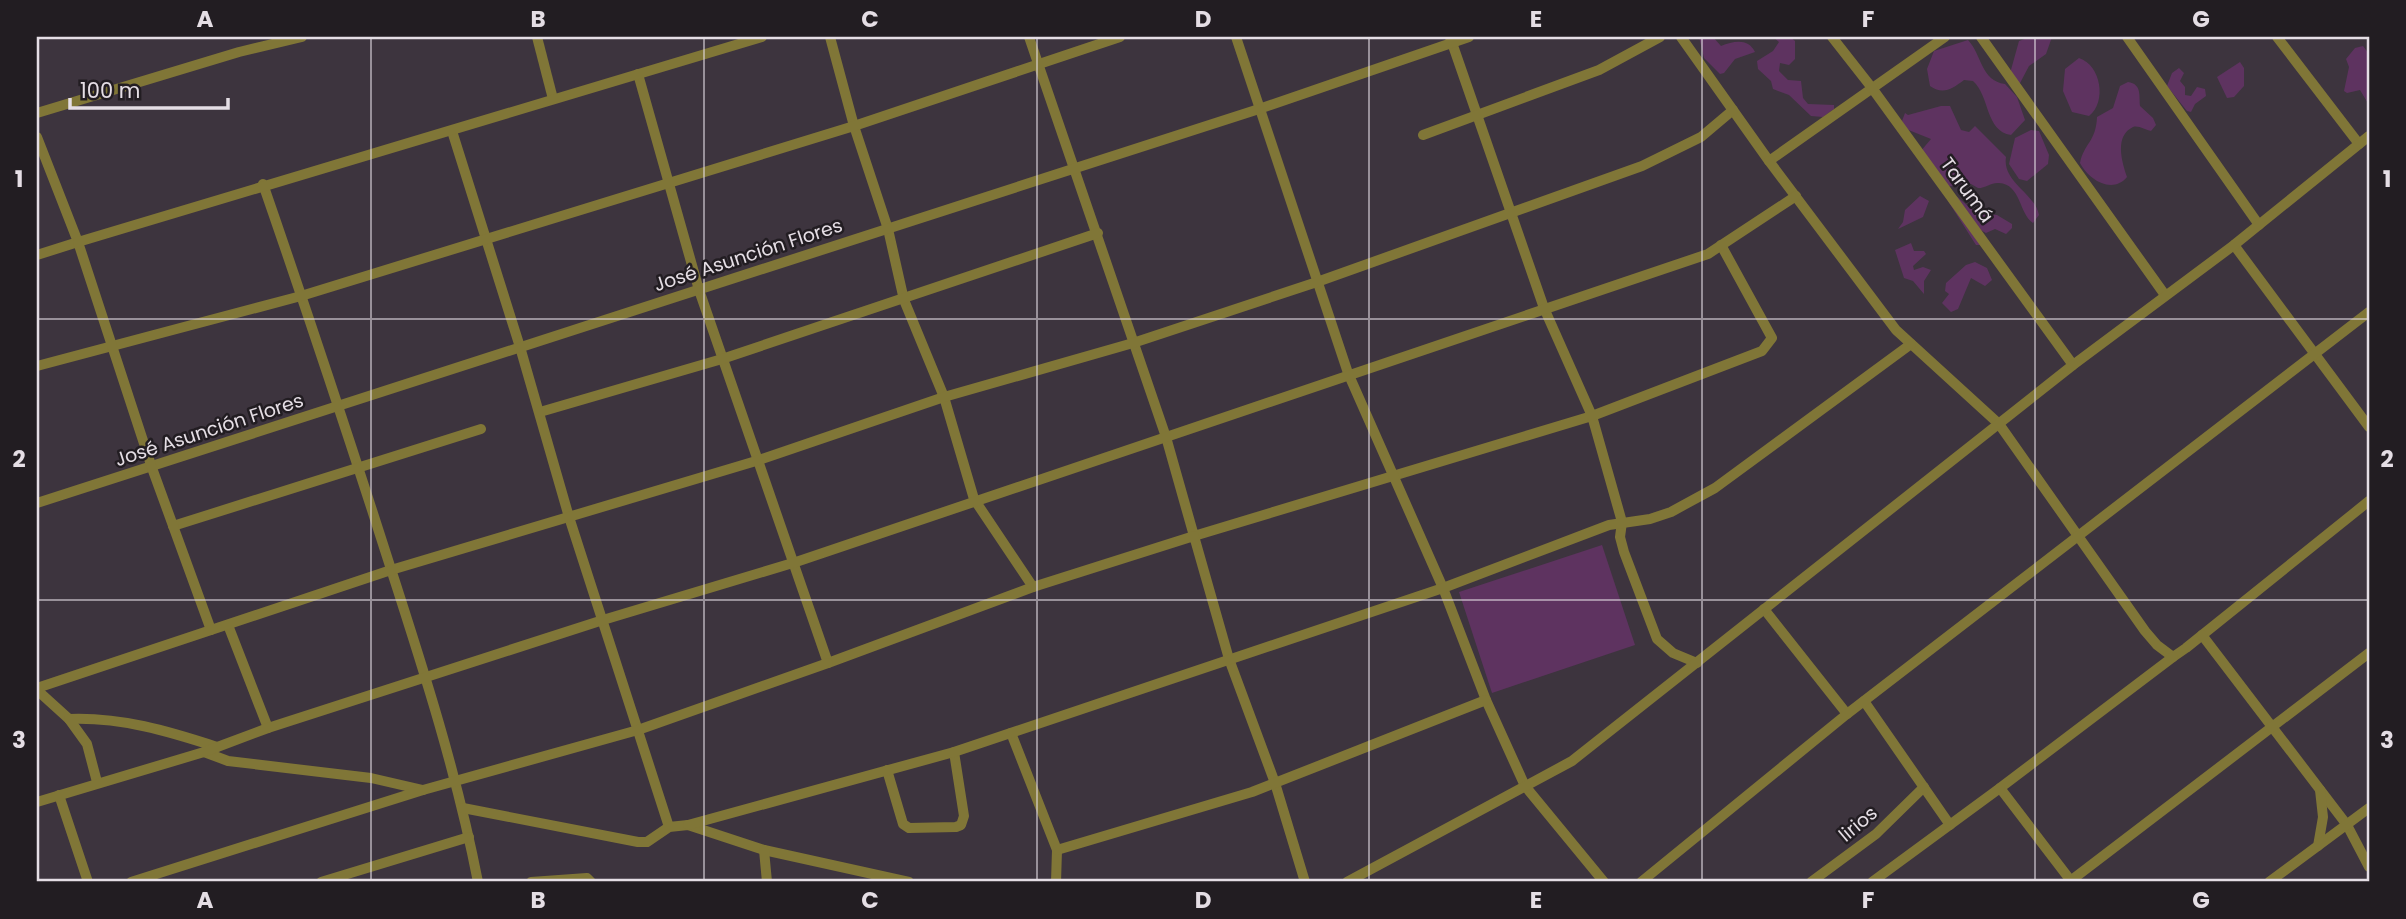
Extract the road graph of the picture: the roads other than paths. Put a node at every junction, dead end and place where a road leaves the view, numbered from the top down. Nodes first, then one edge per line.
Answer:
1 (302, 37) edge
2 (537, 37) edge
3 (762, 37) edge
4 (830, 37) edge
5 (1029, 37) edge
6 (1119, 37) edge
7 (1236, 37) edge
8 (1469, 37) edge
9 (1660, 37) edge
10 (1681, 37) edge
11 (1832, 37) edge
12 (1945, 37) edge
13 (1981, 37) edge
14 (2127, 37) edge
15 (2277, 37) edge
16 (1451, 39) edge
17 (1036, 63) junction
18 (638, 74) junction
19 (1872, 88) junction
20 (552, 99) junction
21 (1259, 109) junction
22 (1732, 110) junction
23 (37, 113) edge
24 (1478, 117) junction
25 (854, 126) junction
26 (452, 131) junction
27 (1423, 135) dead end
28 (2369, 136) edge
29 (37, 137) edge
30 (2359, 144) junction
31 (1769, 161) junction
32 (1075, 167) junction
33 (668, 183) junction
34 (263, 184) junction
35 (1796, 197) junction
36 (1511, 212) junction
37 (2259, 225) junction
38 (888, 229) junction
39 (1098, 233) junction
40 (486, 238) junction
41 (78, 242) junction
42 (1721, 245) junction
43 (2234, 245) junction
44 (37, 255) edge
45 (1317, 282) junction
46 (699, 290) junction
47 (2165, 295) junction
48 (301, 296) junction
49 (904, 300) junction
50 (1544, 308) junction
51 (2369, 312) edge
52 (111, 344) junction
53 (1133, 344) junction
54 (1910, 344) junction
55 (520, 347) junction
56 (2317, 353) junction
57 (722, 359) junction
58 (2073, 365) junction
59 (37, 366) edge
60 (1348, 373) junction
61 (944, 397) junction
62 (340, 406) junction
63 (540, 412) junction
64 (1592, 416) junction
65 (1999, 424) junction
66 (2369, 427) edge
67 (481, 429) dead end
68 (1166, 437) junction
69 (756, 461) junction
70 (358, 466) junction
71 (152, 468) junction
72 (1393, 474) junction
73 (974, 499) junction
74 (2369, 501) edge
75 (37, 503) edge
76 (569, 517) junction
77 (1622, 522) junction
78 (173, 526) junction
79 (2080, 535) junction
80 (1194, 536) junction
81 (796, 562) junction
82 (391, 570) junction
83 (1033, 587) junction
84 (1443, 588) junction
85 (1764, 609) junction
86 (603, 620) junction
87 (228, 625) junction
88 (211, 630) junction
89 (2202, 635) junction
90 (2369, 653) edge
91 (2173, 657) junction
92 (1228, 659) junction
93 (828, 663) junction
94 (1697, 663) junction
95 (428, 678) junction
96 (37, 689) edge
97 (1486, 700) junction
98 (1864, 701) junction
99 (1847, 714) junction
100 (69, 719) junction
101 (2274, 727) junction
102 (268, 728) junction
103 (638, 730) junction
104 (1011, 733) junction
105 (217, 747) junction
106 (954, 751) junction
107 (204, 752) junction
108 (887, 770) junction
109 (97, 782) junction
110 (457, 782) junction
111 (1275, 783) junction
112 (1525, 786) junction
113 (1924, 787) junction
114 (2320, 788) junction
115 (2000, 789) junction
116 (423, 790) junction
117 (59, 795) junction
118 (37, 802) edge
119 (463, 808) junction
120 (2369, 808) edge
121 (688, 825) junction
122 (1950, 825) junction
123 (2347, 825) junction
124 (669, 827) junction
125 (469, 837) junction
126 (2319, 846) junction
127 (764, 850) junction
128 (1057, 850) junction
129 (2369, 867) edge
130 (2070, 881) edge
131 (88, 882) edge
132 (131, 882) edge
133 (321, 882) edge
134 (478, 882) edge
135 (531, 882) edge
136 (591, 882) edge
137 (767, 882) edge
138 (909, 882) edge
139 (1056, 882) edge
140 (1305, 882) edge
141 (1347, 882) edge
142 (1604, 882) edge
143 (1641, 882) edge
144 (1811, 882) edge
145 (1872, 882) edge
146 (2269, 882) edge

1 - 23 street
2 - 20 street
3 - 18 street
4 - 25 street
5 - 17 street
6 - 17 street
7 - 21 street
8 - 16 street, José Asunción Flores
9 - 24 street
10 - 22 street
11 - 19 street, Tarumá
12 - 19 street
13 - 47 street
14 - 37 street
15 - 30 street
16 - 21 street, José Asunción Flores
16 - 24 street
17 - 25 street
17 - 32 street
18 - 20 street
18 - 33 street
19 - 31 street
19 - 58 street, Tarumá
20 - 26 street
21 - 32 street, José Asunción Flores
21 - 45 street
22 - 31 street
22 - 36 street
24 - 27 street
24 - 36 street
25 - 33 street
25 - 38 street
26 - 34 street
26 - 40 street
28 - 30 street
29 - 41 street
30 - 37 street
31 - 35 street
32 - 38 street, José Asunción Flores
32 - 39 street
33 - 40 street
33 - 46 street
34 - 41 street
34 - 48 street
35 - 42 street
35 - 54 street
36 - 45 street
36 - 50 street
37 - 43 street
38 - 46 street, José Asunción Flores
38 - 49 street
39 - 49 street
39 - 53 street
40 - 48 street
40 - 55 street
41 - 44 street
41 - 52 street
42 - 50 street
42 - 64 street
43 - 47 street
43 - 56 street
45 - 53 street
45 - 60 street
46 - 55 street, José Asunción Flores
46 - 57 street
47 - 58 street
48 - 52 street
48 - 62 street
49 - 57 street
49 - 61 street
50 - 60 street
50 - 64 street
51 - 56 street
52 - 59 street
52 - 71 street
53 - 61 street
53 - 68 street
54 - 65 street
54 - 77 street
55 - 62 street, José Asunción Flores
55 - 63 street
56 - 66 street
56 - 79 street
57 - 63 street
57 - 69 street
58 - 65 street
60 - 68 street
60 - 72 street
61 - 69 street
61 - 73 street
62 - 70 street
62 - 71 street, José Asunción Flores
63 - 76 street
64 - 72 street
64 - 77 street
65 - 79 street
65 - 85 street
67 - 70 street
68 - 73 street
68 - 80 street
69 - 76 street
69 - 81 street
70 - 78 street
70 - 82 street
71 - 75 street, José Asunción Flores
71 - 78 street
72 - 80 street
72 - 84 street
73 - 81 street
73 - 83 street
74 - 89 street
76 - 82 street
76 - 86 street
77 - 84 street
77 - 94 street
78 - 88 street
79 - 91 street
79 - 98 street
80 - 83 street
80 - 92 street
81 - 86 street
81 - 93 street
82 - 87 street
82 - 95 street
83 - 93 street
84 - 92 street
84 - 97 street
85 - 94 street
85 - 99 street
86 - 95 street
86 - 103 street
87 - 88 street
87 - 102 street
88 - 96 street
89 - 91 street
89 - 101 street
90 - 101 street
91 - 115 street
92 - 104 street
92 - 111 street
93 - 103 street
94 - 112 street
95 - 102 street
95 - 110 street
96 - 100 street
97 - 111 street
97 - 112 street
98 - 99 street
98 - 113 street
99 - 143 street
100 - 105 street
100 - 109 street
101 - 114 street
101 - 130 street
102 - 105 street
103 - 110 street
103 - 124 street
104 - 106 street
104 - 128 street
105 - 107 street
106 - 108 street
106 - 108 street
107 - 109 street
107 - 116 street
108 - 121 street
109 - 117 street
110 - 116 street
110 - 119 street
111 - 128 street
111 - 140 street
112 - 141 street
112 - 142 street
113 - 122 street
113 - 144 street, lirios
114 - 123 street
114 - 126 street
115 - 122 street
115 - 130 street
116 - 132 street
117 - 118 street
117 - 131 street
119 - 124 street
119 - 125 street
120 - 123 street
121 - 124 street
121 - 127 street
122 - 145 street
123 - 126 street
123 - 129 street
125 - 133 street
125 - 134 street
126 - 146 street
127 - 137 street
127 - 138 street
128 - 139 street
135 - 136 street

